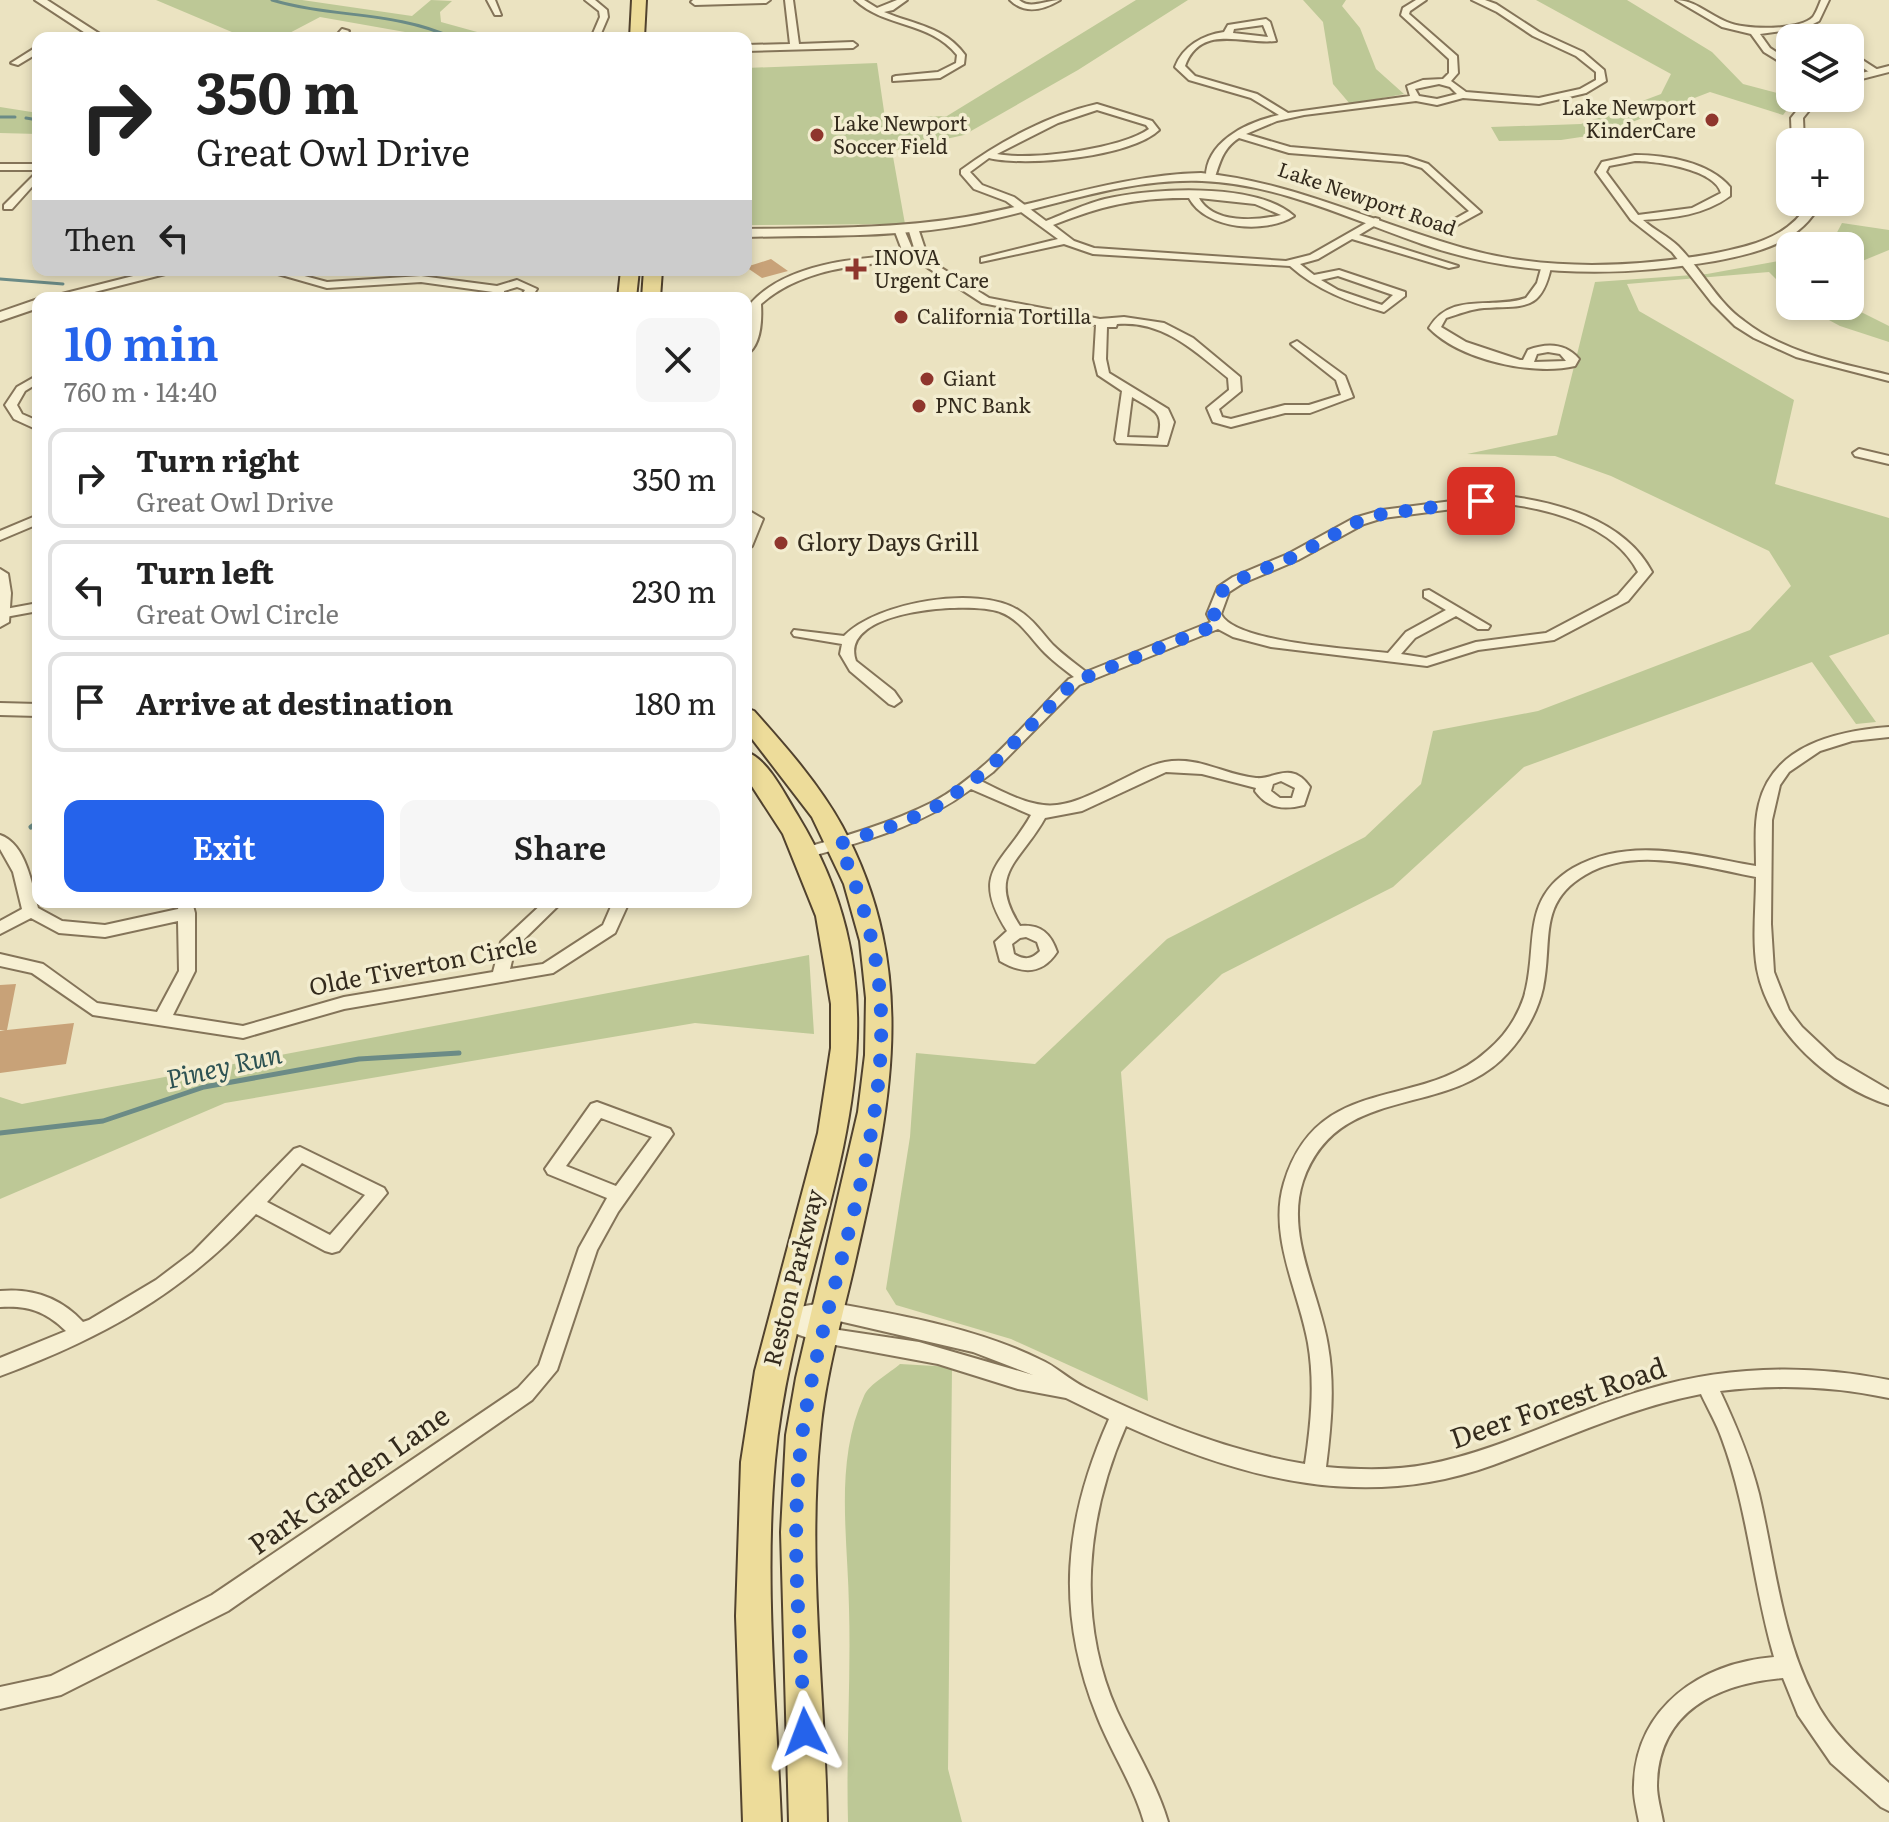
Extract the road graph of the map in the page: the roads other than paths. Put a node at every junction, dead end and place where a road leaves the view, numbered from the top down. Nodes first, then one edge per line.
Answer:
1 (40, 0) edge
2 (491, 0) edge
3 (589, 0) edge
4 (639, 0) edge
5 (766, 0) edge
6 (789, 0) edge
7 (859, 0) edge
8 (903, 0) edge
9 (1014, 0) edge
10 (1056, 0) edge
11 (1422, 0) edge
12 (1476, 0) edge
13 (1680, 0) edge
14 (1825, 0) edge
15 (695, 2) dead end
16 (873, 12) junction
17 (498, 13) dead end
18 (1806, 24) edge
19 (1776, 29) edge
20 (90, 32) edge
21 (597, 32) edge
22 (637, 32) edge
23 (1754, 32) junction
24 (1228, 34) dead end
25 (853, 45) dead end
26 (795, 47) junction
27 (752, 48) edge
28 (32, 53) edge
29 (1776, 56) edge
30 (15, 63) dead end
31 (1864, 65) edge
32 (1889, 69) edge
33 (1875, 72) junction
34 (1864, 75) edge
35 (896, 79) dead end
36 (1445, 82) junction
37 (1463, 95) junction
38 (1416, 98) junction
39 (1287, 116) junction
40 (1238, 135) junction
41 (987, 155) junction
42 (0, 167) edge
43 (32, 167) edge
44 (1210, 178) junction
45 (32, 181) edge
46 (1193, 196) junction
47 (8, 207) dead end
48 (1021, 207) junction
49 (1809, 216) edge
50 (1635, 218) junction
51 (1375, 221) junction
52 (1047, 224) junction
53 (1450, 226) dead end
54 (906, 228) junction
55 (752, 233) edge
56 (1352, 236) junction
57 (1067, 240) junction
58 (919, 257) junction
59 (985, 260) dead end
60 (1684, 261) junction
61 (1292, 262) junction
62 (1453, 266) dead end
63 (1546, 267) junction
64 (148, 276) edge
65 (288, 276) edge
66 (309, 276) edge
67 (354, 276) edge
68 (412, 276) edge
69 (432, 276) edge
70 (1310, 279) junction
71 (301, 280) junction
72 (359, 285) junction
73 (79, 292) edge
74 (492, 292) edge
75 (504, 292) edge
76 (530, 292) edge
77 (32, 305) edge
78 (0, 317) edge
79 (1102, 322) junction
80 (752, 336) edge
81 (1297, 344) dead end
82 (1528, 364) dead end
83 (1889, 378) edge
84 (32, 382) edge
85 (1127, 392) junction
86 (32, 423) edge
87 (1859, 453) dead end
88 (1889, 460) edge
89 (32, 522) edge
90 (0, 536) edge
91 (0, 574) edge
92 (1429, 594) dead end
93 (32, 608) edge
94 (1457, 610) junction
95 (1, 614) edge
96 (1219, 624) junction
97 (1483, 626) dead end
98 (799, 633) dead end
99 (848, 641) junction
100 (1392, 658) junction
101 (1084, 677) junction
102 (894, 701) dead end
103 (0, 709) edge
104 (32, 710) edge
105 (752, 723) edge
106 (1889, 732) edge
107 (752, 768) edge
108 (972, 783) junction
109 (1263, 785) junction
110 (1039, 814) junction
111 (0, 840) edge
112 (839, 844) junction
113 (806, 853) junction
114 (1764, 873) junction
115 (187, 908) edge
116 (548, 908) edge
117 (618, 908) edge
118 (31, 911) junction
119 (0, 928) edge
120 (1016, 932) dead end
121 (0, 960) edge
122 (500, 978) junction
123 (163, 1017) junction
124 (1889, 1098) edge
125 (620, 1195) junction
126 (252, 1203) junction
127 (0, 1299) edge
128 (785, 1317) junction
129 (825, 1323) junction
130 (79, 1332) junction
131 (0, 1367) edge
132 (1706, 1384) junction
133 (1889, 1389) edge
134 (1121, 1415) junction
135 (1314, 1476) junction
136 (1785, 1667) junction
137 (0, 1698) edge
138 (1889, 1799) edge
139 (762, 1822) edge
140 (808, 1822) edge
141 (1156, 1822) edge
142 (1651, 1822) edge

1 - 20 street
2 - 17 street
3 - 21 street
4 - 22 main road
5 - 15 street
6 - 26 street
7 - 16 street
8 - 16 street
9 - 10 street
11 - 36 street
12 - 37 street
13 - 23 street
14 - 18 street
16 - 35 street
19 - 23 street
23 - 29 street
24 - 39 street
25 - 26 street
26 - 27 street
28 - 30 street
31 - 33 street
32 - 33 street
33 - 34 street
36 - 37 street
36 - 38 street
37 - 38 street
38 - 39 street
39 - 40 street
40 - 44 street
40 - 53 street
41 - 41 street
41 - 48 street
42 - 43 street
44 - 48 street, Lake Newport Road
44 - 51 street, Lake Newport Road
45 - 47 street
46 - 46 street
46 - 52 street
48 - 52 street
48 - 54 street, Lake Newport Road
49 - 60 street, Lake Newport Road
50 - 50 street
50 - 60 street
51 - 56 street
51 - 63 street, Lake Newport Road
52 - 57 street
54 - 55 street, Lake Newport Road
54 - 58 street
56 - 61 street
56 - 62 street
57 - 59 street
57 - 61 street
58 - 79 street
58 - 80 street
60 - 63 street, Lake Newport Road
60 - 83 street
61 - 70 street
63 - 82 street
64 - 73 street
65 - 71 street
66 - 71 street
67 - 72 street
68 - 72 street
69 - 74 street
70 - 70 street
71 - 72 street
75 - 76 street
77 - 78 street
79 - 81 street
79 - 85 street
84 - 86 street
85 - 85 street
87 - 88 street
89 - 90 street
91 - 95 street
92 - 94 street
93 - 95 street
94 - 97 street
94 - 100 street
96 - 100 street
96 - 100 street
96 - 101 street
98 - 99 street
99 - 101 street
99 - 102 street
101 - 108 street
103 - 104 street
105 - 112 main road, Reston Parkway
106 - 114 street
107 - 113 main road, Reston Parkway
108 - 110 street
108 - 112 street
109 - 109 street
109 - 110 street
110 - 120 street
111 - 118 street
112 - 113 street
112 - 129 main road, Reston Parkway
113 - 128 main road, Reston Parkway
114 - 124 street
114 - 135 street
115 - 118 street
115 - 123 street
116 - 122 street
117 - 122 street, Olde Tiverton Circle
118 - 119 street
121 - 123 street, Olde Tiverton Circle
122 - 123 street, Olde Tiverton Circle
125 - 125 street, Park Garden Lane
125 - 137 street, Park Garden Lane
126 - 126 street
126 - 130 street
127 - 130 street
128 - 129 street, Deer Forest Road
128 - 139 main road, Reston Parkway
129 - 134 street, Deer Forest Road
129 - 140 main road, Reston Parkway
130 - 131 street
132 - 133 street, Deer Forest Road
132 - 135 street, Deer Forest Road
132 - 136 street
134 - 135 street, Deer Forest Road
134 - 141 street
136 - 138 street
136 - 142 street

